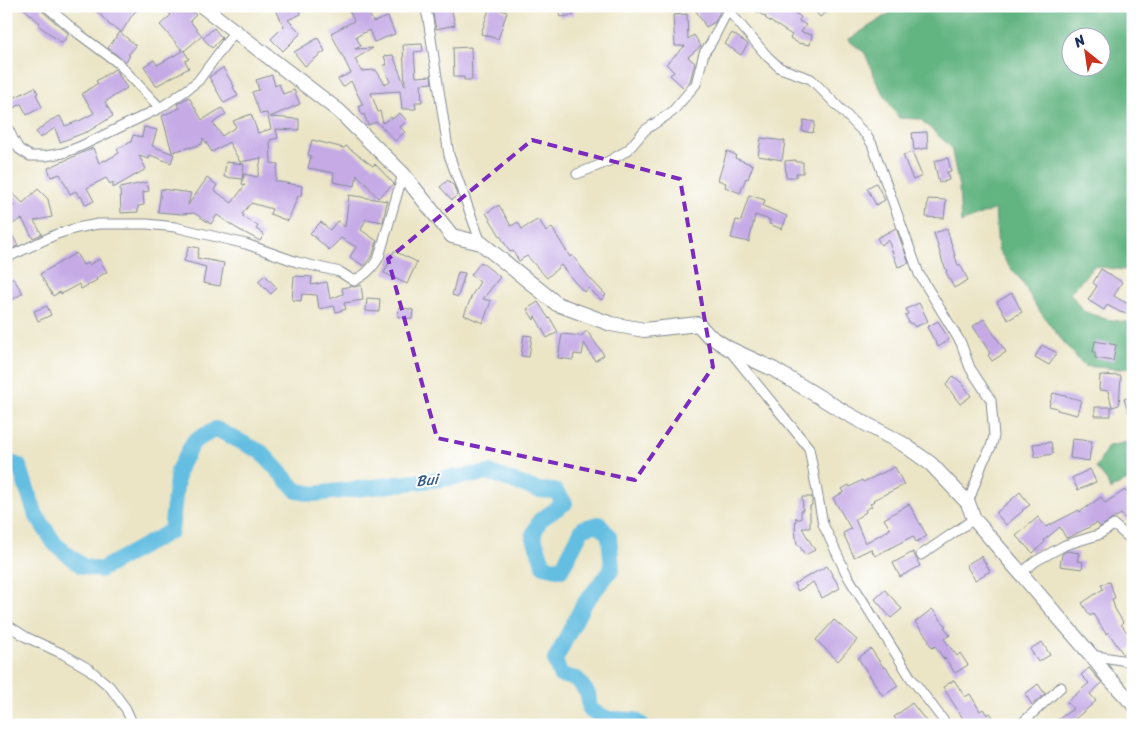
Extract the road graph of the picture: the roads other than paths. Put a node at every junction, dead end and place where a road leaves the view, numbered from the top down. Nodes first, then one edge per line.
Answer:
1 (46, 6) edge
2 (202, 6) edge
3 (425, 6) edge
4 (728, 8) edge
5 (234, 31) junction
6 (160, 108) junction
7 (6, 124) edge
8 (403, 174) junction
9 (577, 174) dead end
10 (481, 243) junction
11 (6, 258) edge
12 (728, 348) junction
13 (968, 503) junction
14 (974, 519) junction
15 (1133, 541) edge
16 (920, 555) dead end
17 (1020, 573) junction
18 (6, 624) edge
19 (1091, 654) junction
20 (1133, 662) edge
21 (1061, 688) dead end
22 (1133, 704) edge
23 (133, 725) edge
24 (948, 725) edge
25 (1020, 725) edge

1 - 6 street
2 - 5 street
3 - 10 street
4 - 9 street
4 - 13 street
5 - 6 street
5 - 8 street
6 - 7 street
8 - 10 street
8 - 11 street
10 - 12 street
12 - 13 street
12 - 24 street
13 - 14 street
14 - 16 street
14 - 17 street
15 - 17 street
17 - 19 street
18 - 23 street
19 - 20 street
19 - 22 street
21 - 25 street

